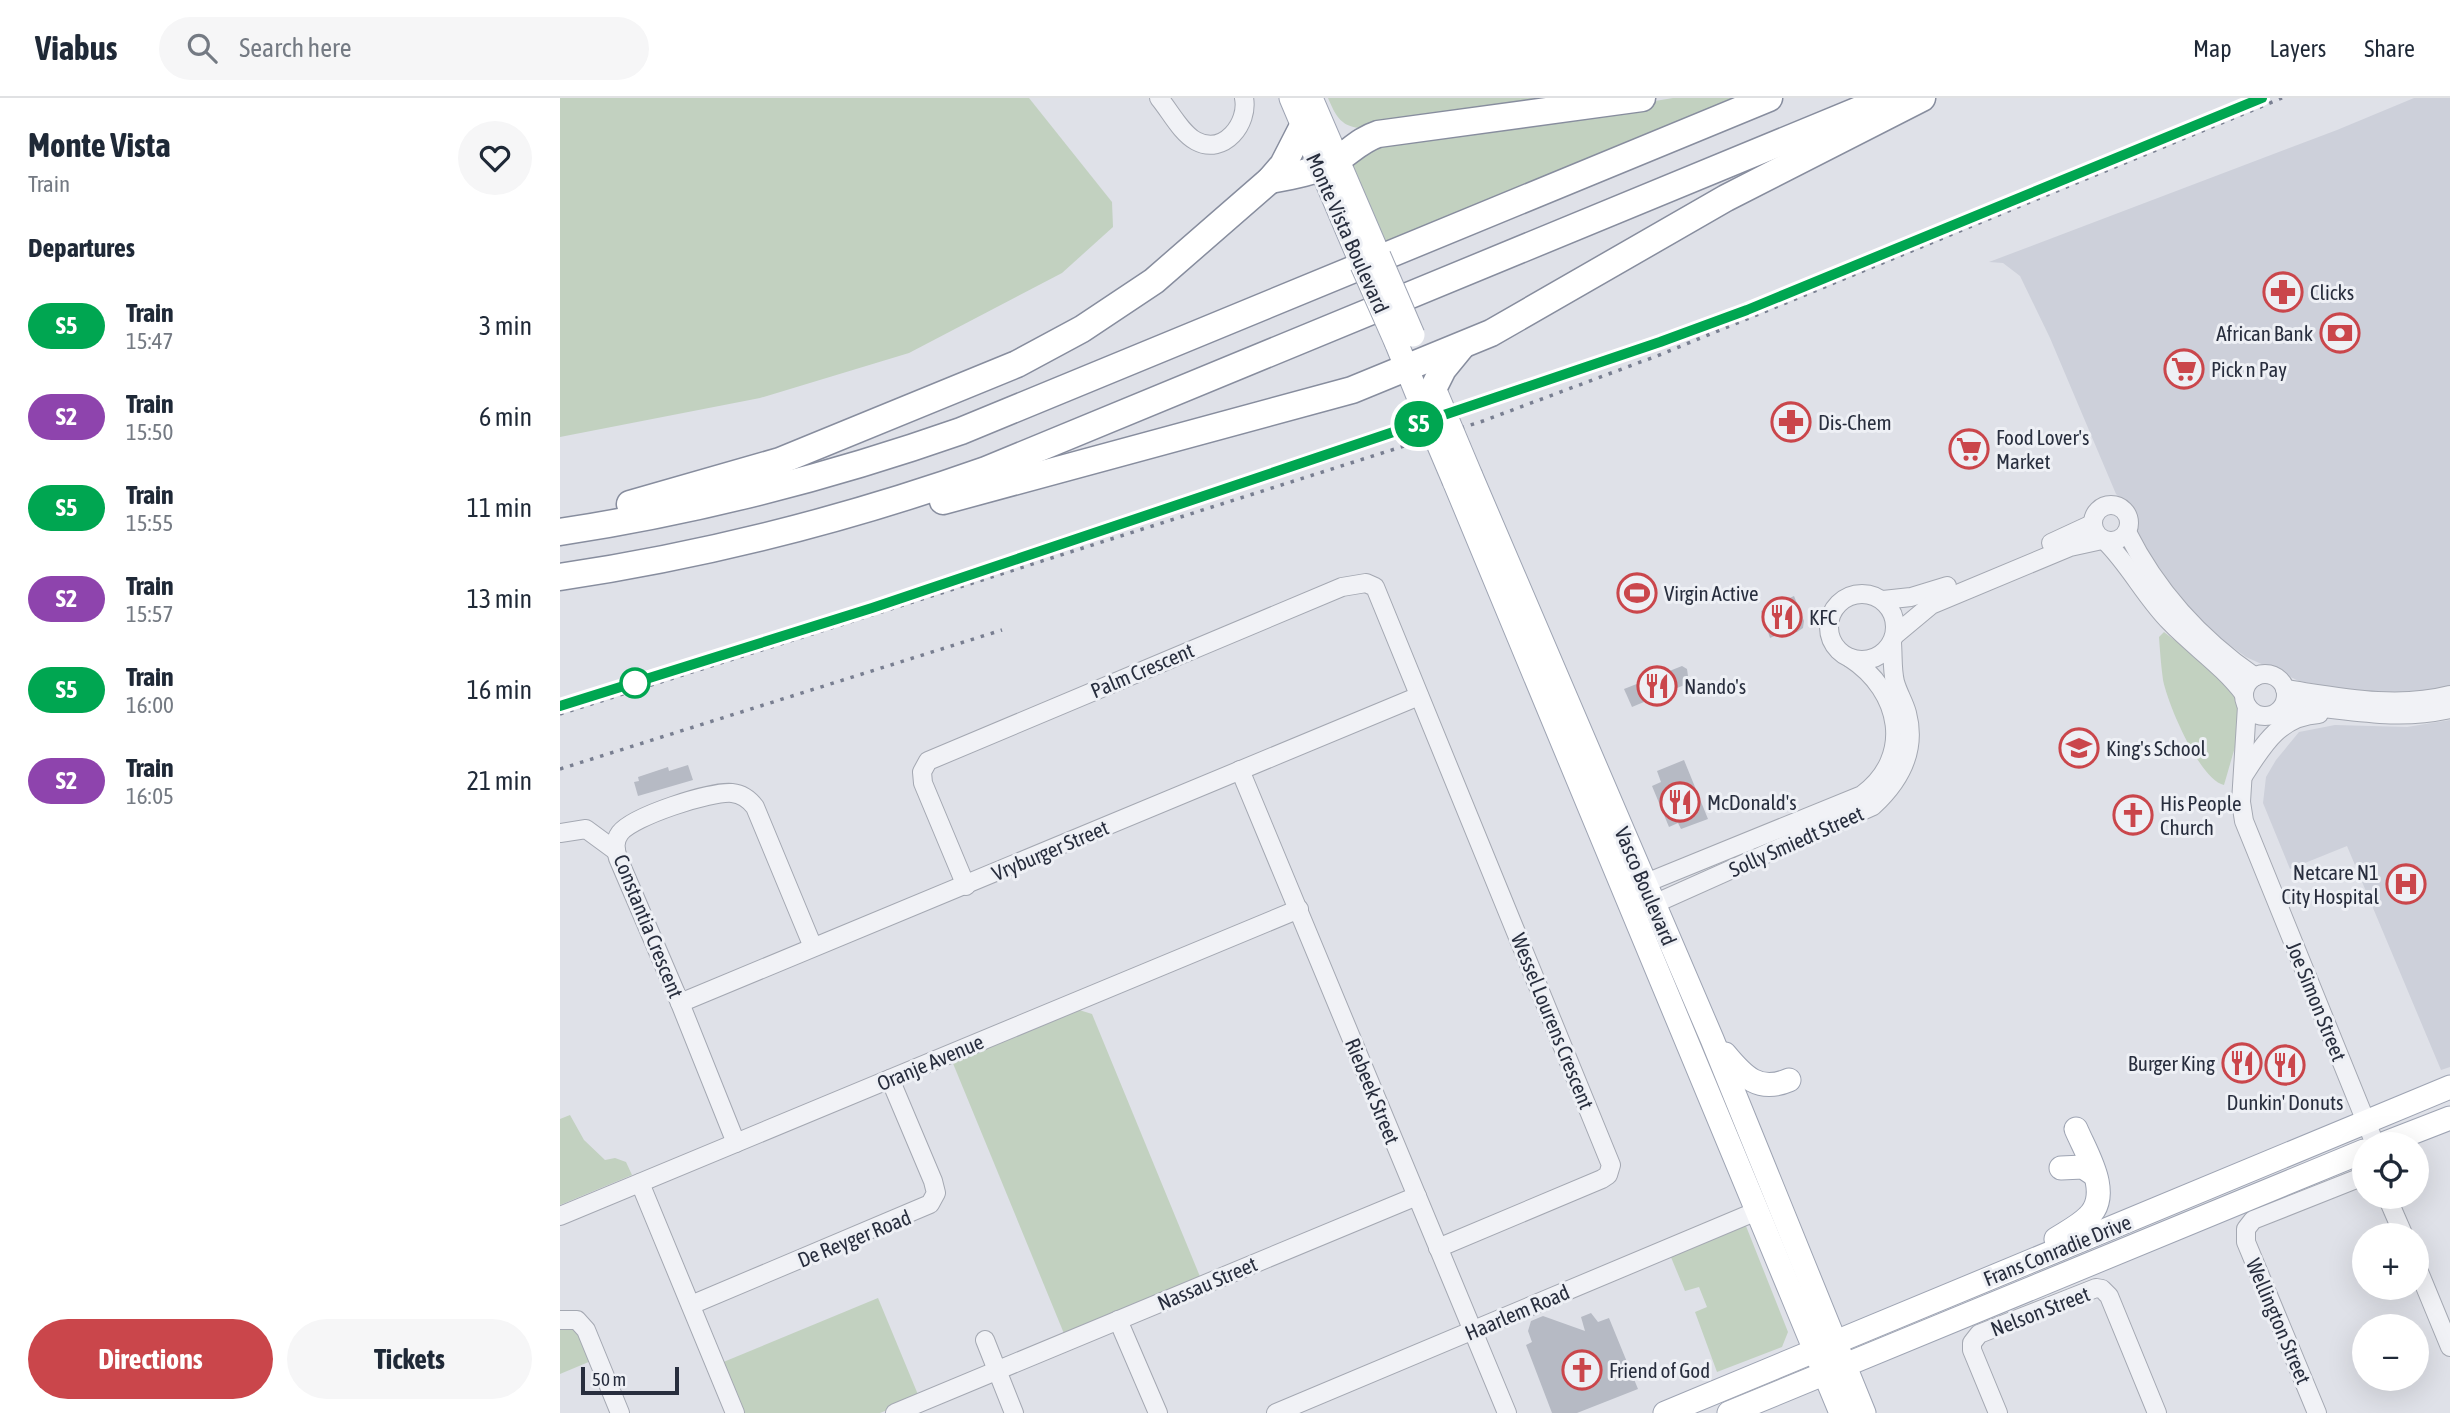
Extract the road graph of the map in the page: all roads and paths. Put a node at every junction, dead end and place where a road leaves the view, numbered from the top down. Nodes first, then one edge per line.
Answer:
1 (1159, 98) edge
2 (1244, 98) edge
3 (1291, 98) edge
4 (1311, 98) edge
5 (1642, 98) edge
6 (1769, 98) edge
7 (1888, 98) edge
8 (1922, 98) edge
9 (1303, 126) junction
10 (1329, 164) junction
11 (1270, 180) junction
12 (1463, 346) junction
13 (1415, 364) junction
14 (1431, 394) junction
15 (560, 520) edge
16 (2092, 524) junction
17 (560, 532) edge
18 (2127, 533) junction
19 (2104, 541) junction
20 (708, 552) junction
21 (560, 577) edge
22 (1882, 600) junction
23 (1893, 639) junction
24 (1850, 658) junction
25 (2255, 677) junction
26 (2450, 695) edge
27 (1419, 696) junction
28 (2245, 700) junction
29 (2280, 704) junction
30 (2450, 709) edge
31 (2351, 713) junction
32 (1240, 770) junction
33 (2242, 778) junction
34 (560, 833) edge
35 (616, 851) junction
36 (966, 886) junction
37 (1640, 898) junction
38 (1299, 909) junction
39 (813, 947) junction
40 (680, 1003) junction
41 (1712, 1038) junction
42 (890, 1079) junction
43 (1789, 1080) dead end
44 (2450, 1087) edge
45 (2450, 1118) edge
46 (2366, 1123) junction
47 (2076, 1129) dead end
48 (2370, 1132) edge
49 (2414, 1132) edge
50 (736, 1143) junction
51 (2352, 1156) edge
52 (2061, 1168) dead end
53 (2095, 1175) junction
54 (2352, 1181) edge
55 (640, 1183) junction
56 (1417, 1196) junction
57 (1757, 1211) junction
58 (560, 1216) edge
59 (1438, 1248) junction
60 (2012, 1268) junction
61 (2429, 1296) edge
62 (691, 1305) junction
63 (560, 1320) edge
64 (1118, 1320) junction
65 (1474, 1331) junction
66 (985, 1340) dead end
67 (1825, 1346) junction
68 (2450, 1347) edge
69 (1835, 1369) junction
70 (997, 1371) junction
71 (1309, 1407) edge
72 (620, 1413) edge
73 (735, 1413) edge
74 (895, 1413) edge
75 (1014, 1413) edge
76 (1157, 1413) edge
77 (1276, 1413) edge
78 (1507, 1413) edge
79 (1665, 1413) edge
80 (1729, 1413) edge
81 (1841, 1413) edge
82 (1864, 1413) edge
83 (1998, 1413) edge
84 (2157, 1413) edge
85 (2317, 1413) edge

1 - 2 street
3 - 9 main road, Monte Vista Boulevard
4 - 10 main road, Monte Vista Boulevard
5 - 10 highway
6 - 17 highway
7 - 20 highway
8 - 12 highway
9 - 10 main road, Monte Vista Boulevard
9 - 11 highway
10 - 11 highway
10 - 13 main road, Monte Vista Boulevard, bridge
11 - 15 highway
12 - 13 highway
12 - 14 highway
13 - 14 main road, Vasco Boulevard
13 - 20 highway
14 - 37 main road, Vasco Boulevard, bridge
16 - 18 street
16 - 19 street
16 - 22 street
18 - 19 street
18 - 25 street
19 - 23 street
19 - 28 street
20 - 21 highway
22 - 23 street
22 - 24 street
23 - 24 street
23 - 37 street, Solly Smiedt Street
24 - 37 street, Solly Smiedt Street
25 - 28 street
25 - 29 street
26 - 29 street
27 - 32 street, Vryburger Street
27 - 36 street, Palm Crescent
27 - 59 street, Wessel Lourens Crescent
28 - 29 street
28 - 33 street, Joe Simon Street
29 - 31 street
29 - 33 street, Joe Simon Street
30 - 31 street
31 - 33 street
32 - 36 street, Vryburger Street
32 - 38 street, Riebeek Street
33 - 46 street, Joe Simon Street
34 - 35 street
35 - 39 street, Constantia Crescent
35 - 40 street, Constantia Crescent
36 - 39 street, Vryburger Street
37 - 41 main road, Vasco Boulevard
37 - 57 main road, Vasco Boulevard
38 - 42 street, Oranje Avenue
38 - 56 street, Riebeek Street
39 - 40 street, Vryburger Street
40 - 50 street, Constantia Crescent
41 - 43 main road
41 - 67 main road, Vasco Boulevard
42 - 50 street, Oranje Avenue
42 - 62 street, De Reyger Road
44 - 46 main road, Frans Conradie Drive
45 - 49 main road
46 - 48 street, Joe Simon Street
46 - 60 main road, Frans Conradie Drive
47 - 53 main road
50 - 55 street, Oranje Avenue
51 - 69 main road, Frans Conradie Drive
52 - 53 main road
53 - 60 main road
54 - 85 street, Wellington Street
55 - 58 street, Oranje Avenue
55 - 62 street
56 - 59 street, Riebeek Street
56 - 64 street, Nassau Street
57 - 65 street, Haarlem Road
57 - 67 main road, Vasco Boulevard
59 - 65 street, Riebeek Street
60 - 67 main road, Frans Conradie Drive
61 - 68 street
62 - 73 street
63 - 72 street
64 - 70 street, Nassau Street
64 - 76 street
65 - 71 street, Haarlem Road
65 - 78 street, Riebeek Street
66 - 70 street
67 - 69 main road, Vasco Boulevard
67 - 79 main road, Frans Conradie Drive
69 - 80 main road, Frans Conradie Drive
69 - 81 main road, Vasco Boulevard
69 - 82 main road, Vasco Boulevard
70 - 74 street, Nassau Street
70 - 75 street
71 - 77 street, Haarlem Road
83 - 84 street, Nelson Street

